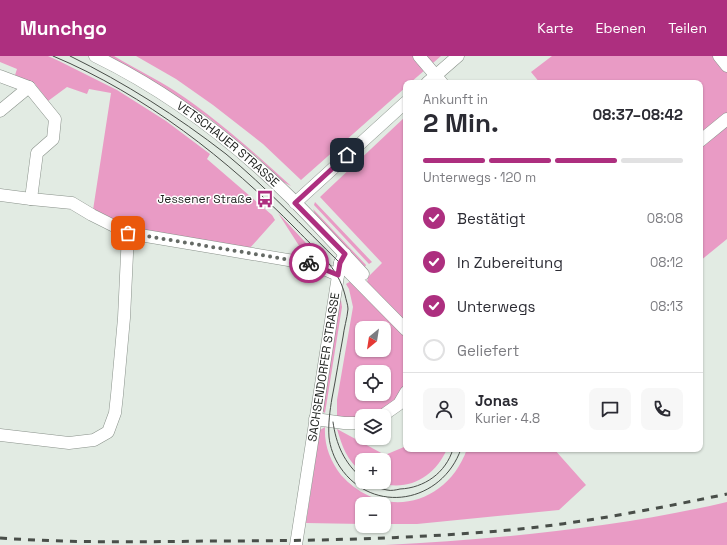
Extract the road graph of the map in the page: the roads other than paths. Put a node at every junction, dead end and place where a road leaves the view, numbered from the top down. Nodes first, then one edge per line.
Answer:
1 (95, 56) edge
2 (419, 56) edge
3 (458, 56) edge
4 (719, 56) edge
5 (727, 66) edge
6 (0, 76) edge
7 (435, 80) edge
8 (29, 87) junction
9 (403, 105) edge
10 (0, 111) edge
11 (727, 119) edge
12 (703, 139) edge
13 (0, 195) edge
14 (31, 199) junction
15 (295, 203) junction
16 (128, 233) junction
17 (341, 264) junction
18 (363, 274) dead end
19 (403, 327) edge
20 (403, 397) edge
21 (391, 410) edge
22 (315, 419) junction
23 (355, 423) edge
24 (0, 435) edge
25 (296, 545) edge

1 - 15 street, VETSCHAUER STRASSE
2 - 7 street
3 - 7 street
4 - 5 street
6 - 8 street
8 - 10 street
8 - 14 street
9 - 15 street
11 - 12 street
13 - 14 street, SACHSENDORFER STRASSE
14 - 16 street, SACHSENDORFER STRASSE
15 - 17 street, VETSCHAUER STRASSE
16 - 17 street, SACHSENDORFER STRASSE
16 - 24 street
17 - 18 street, VETSCHAUER STRASSE
17 - 19 street
17 - 22 street, SACHSENDORFER STRASSE
20 - 21 street
22 - 23 street
22 - 25 street, SACHSENDORFER STRASSE

